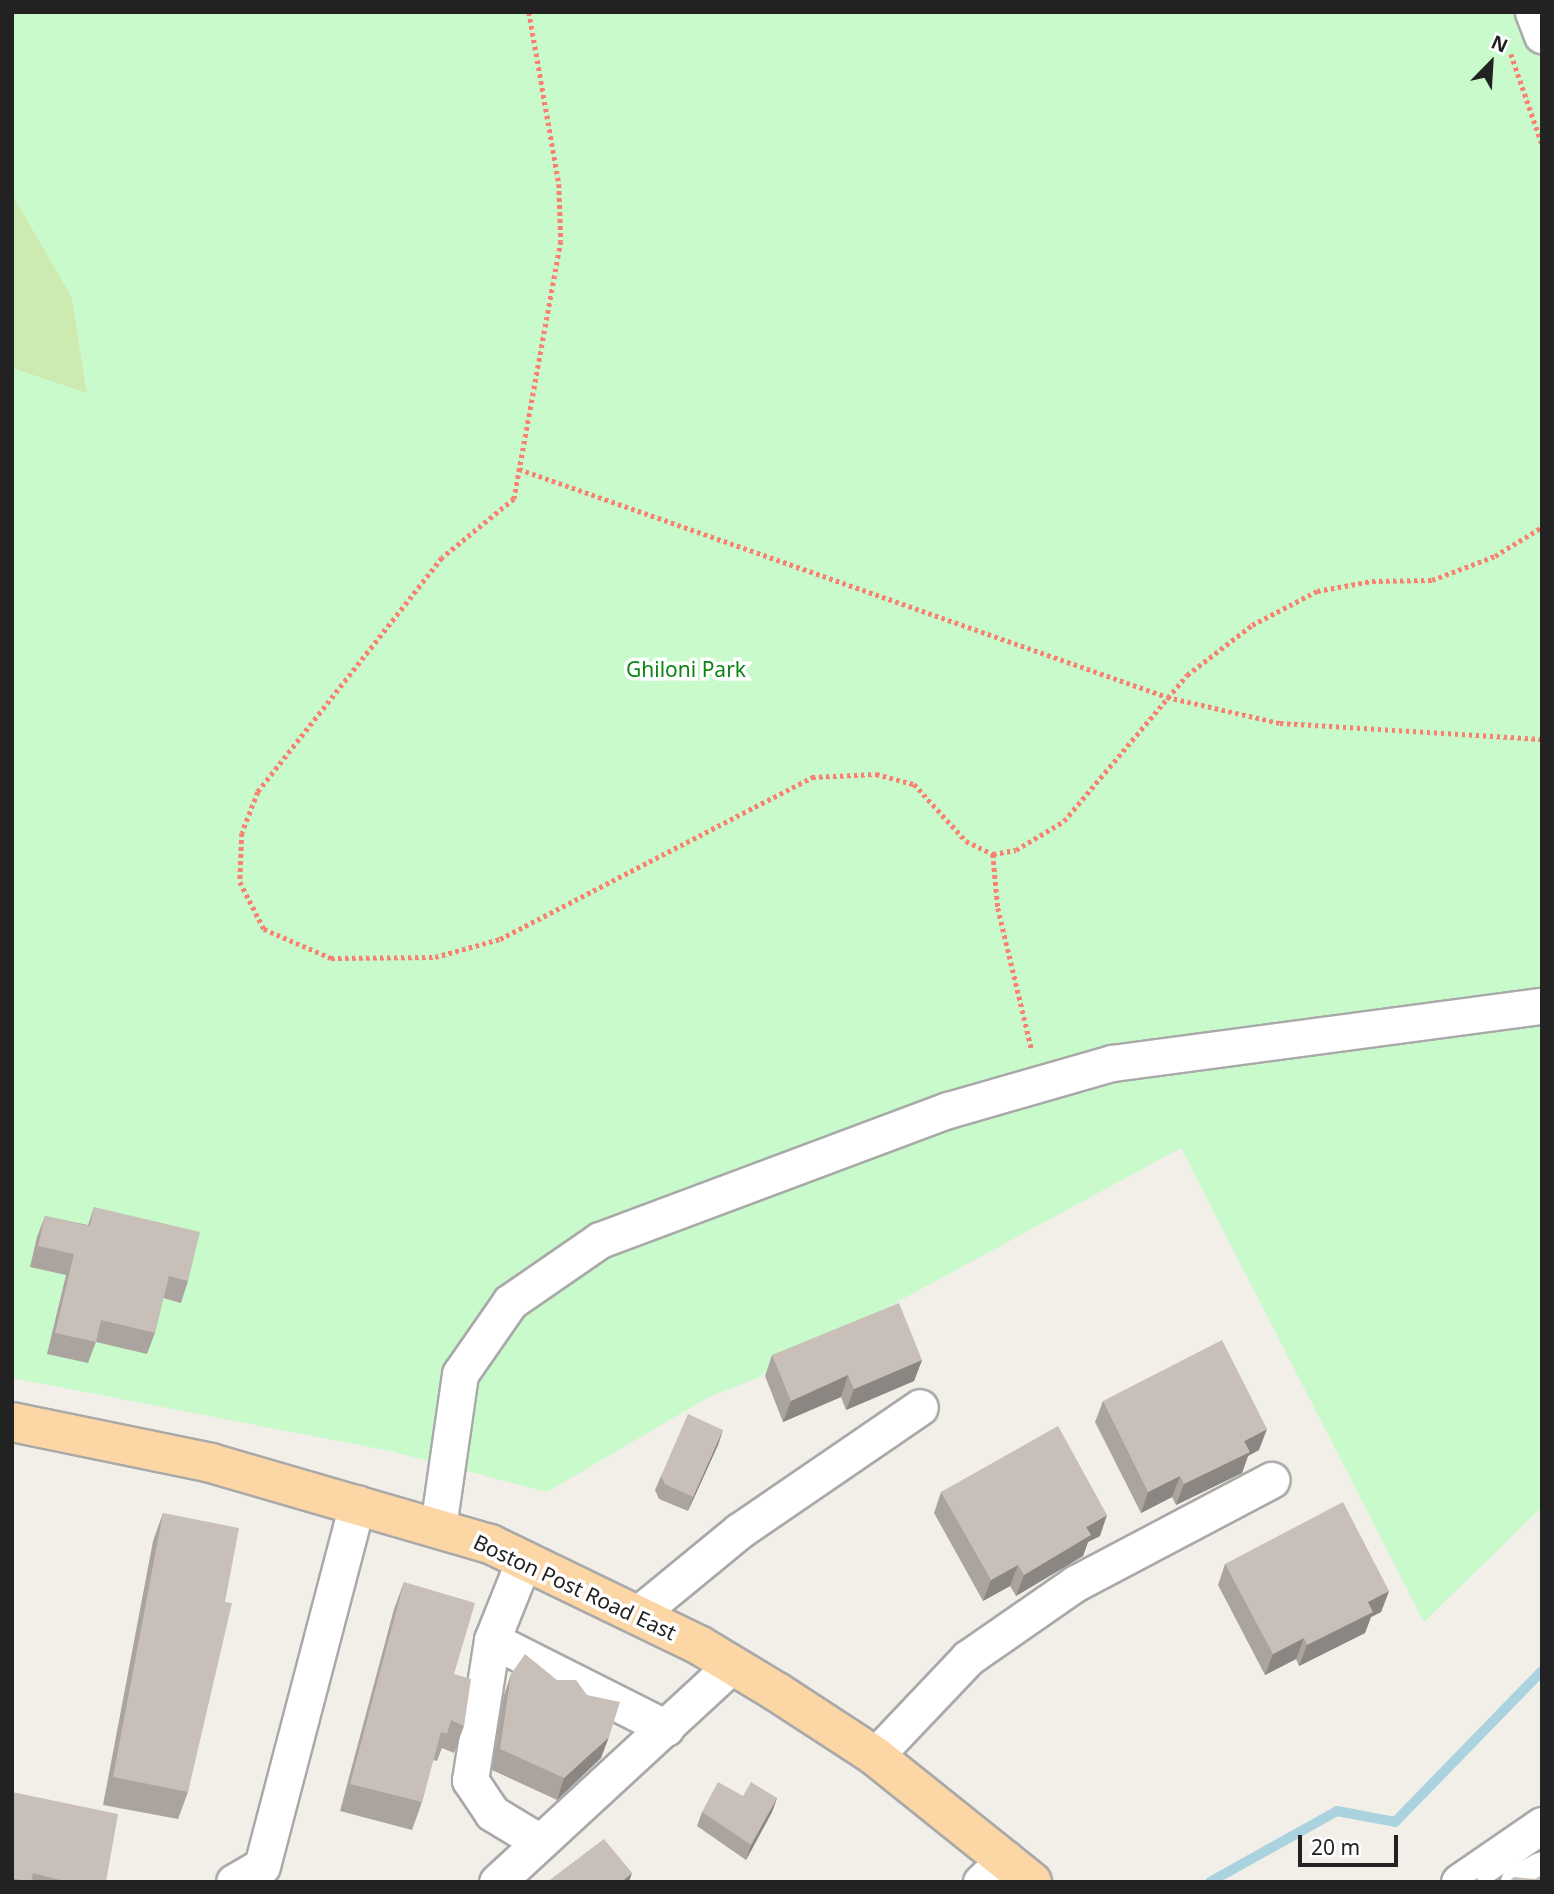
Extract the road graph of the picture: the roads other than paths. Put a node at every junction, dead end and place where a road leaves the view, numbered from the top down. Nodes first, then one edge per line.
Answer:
1 (1534, 12) edge
2 (1542, 36) edge
3 (1542, 1006) edge
4 (920, 1407) dead end
5 (12, 1423) edge
6 (1271, 1480) dead end
7 (356, 1503) junction
8 (438, 1527) junction
9 (524, 1560) junction
10 (638, 1614) junction
11 (492, 1640) junction
12 (732, 1664) junction
13 (666, 1728) junction
14 (875, 1756) junction
15 (1542, 1825) edge
16 (540, 1842) junction
17 (1542, 1869) edge
18 (1006, 1874) edge
19 (234, 1882) edge
20 (497, 1882) edge
21 (1459, 1882) edge
22 (1518, 1882) edge

1 - 2 lane
3 - 8 lane
4 - 10 lane
5 - 7 main road, Boston Post Road East
6 - 14 lane
7 - 8 main road, Boston Post Road East
7 - 19 lane
8 - 9 main road, Boston Post Road East
9 - 10 main road, Boston Post Road East
9 - 11 lane
10 - 12 main road, Boston Post Road East
11 - 13 lane
11 - 16 lane
12 - 13 lane
12 - 14 main road, Boston Post Road East
13 - 16 lane
14 - 18 main road, Boston Post Road East
15 - 21 lane
16 - 20 lane
17 - 22 lane

